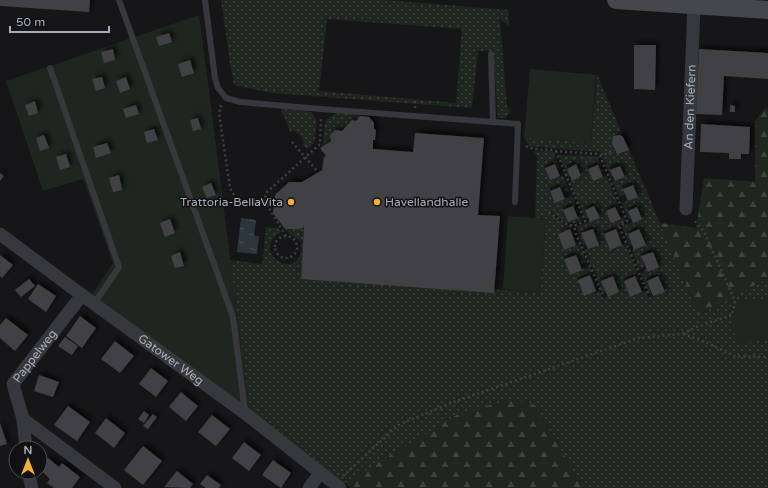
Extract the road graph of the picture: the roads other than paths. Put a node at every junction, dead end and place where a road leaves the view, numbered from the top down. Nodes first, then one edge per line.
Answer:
1 (119, 0) edge
2 (205, 0) edge
3 (616, 0) edge
4 (694, 5) junction
5 (768, 10) edge
6 (491, 54) dead end
7 (50, 68) dead end
8 (493, 122) junction
9 (515, 202) dead end
10 (686, 209) road end
11 (0, 234) edge
12 (82, 295) junction
13 (94, 304) junction
14 (246, 414) junction
15 (23, 420) junction
16 (25, 440) edge
17 (320, 473) junction
18 (337, 486) edge
19 (115, 488) edge
20 (309, 488) edge

1 - 14 lane
2 - 8 lane
3 - 4 street
4 - 5 street
4 - 10 street, An den Kiefern
6 - 8 lane
7 - 13 lane
8 - 9 lane
11 - 12 street, Gatower Weg
12 - 13 street, Gatower Weg
12 - 15 street, Pappelweg
13 - 14 street, Gatower Weg
14 - 17 street, Gatower Weg
15 - 16 street, Pappelweg
15 - 19 street
17 - 18 street, Gatower Weg
17 - 20 street

